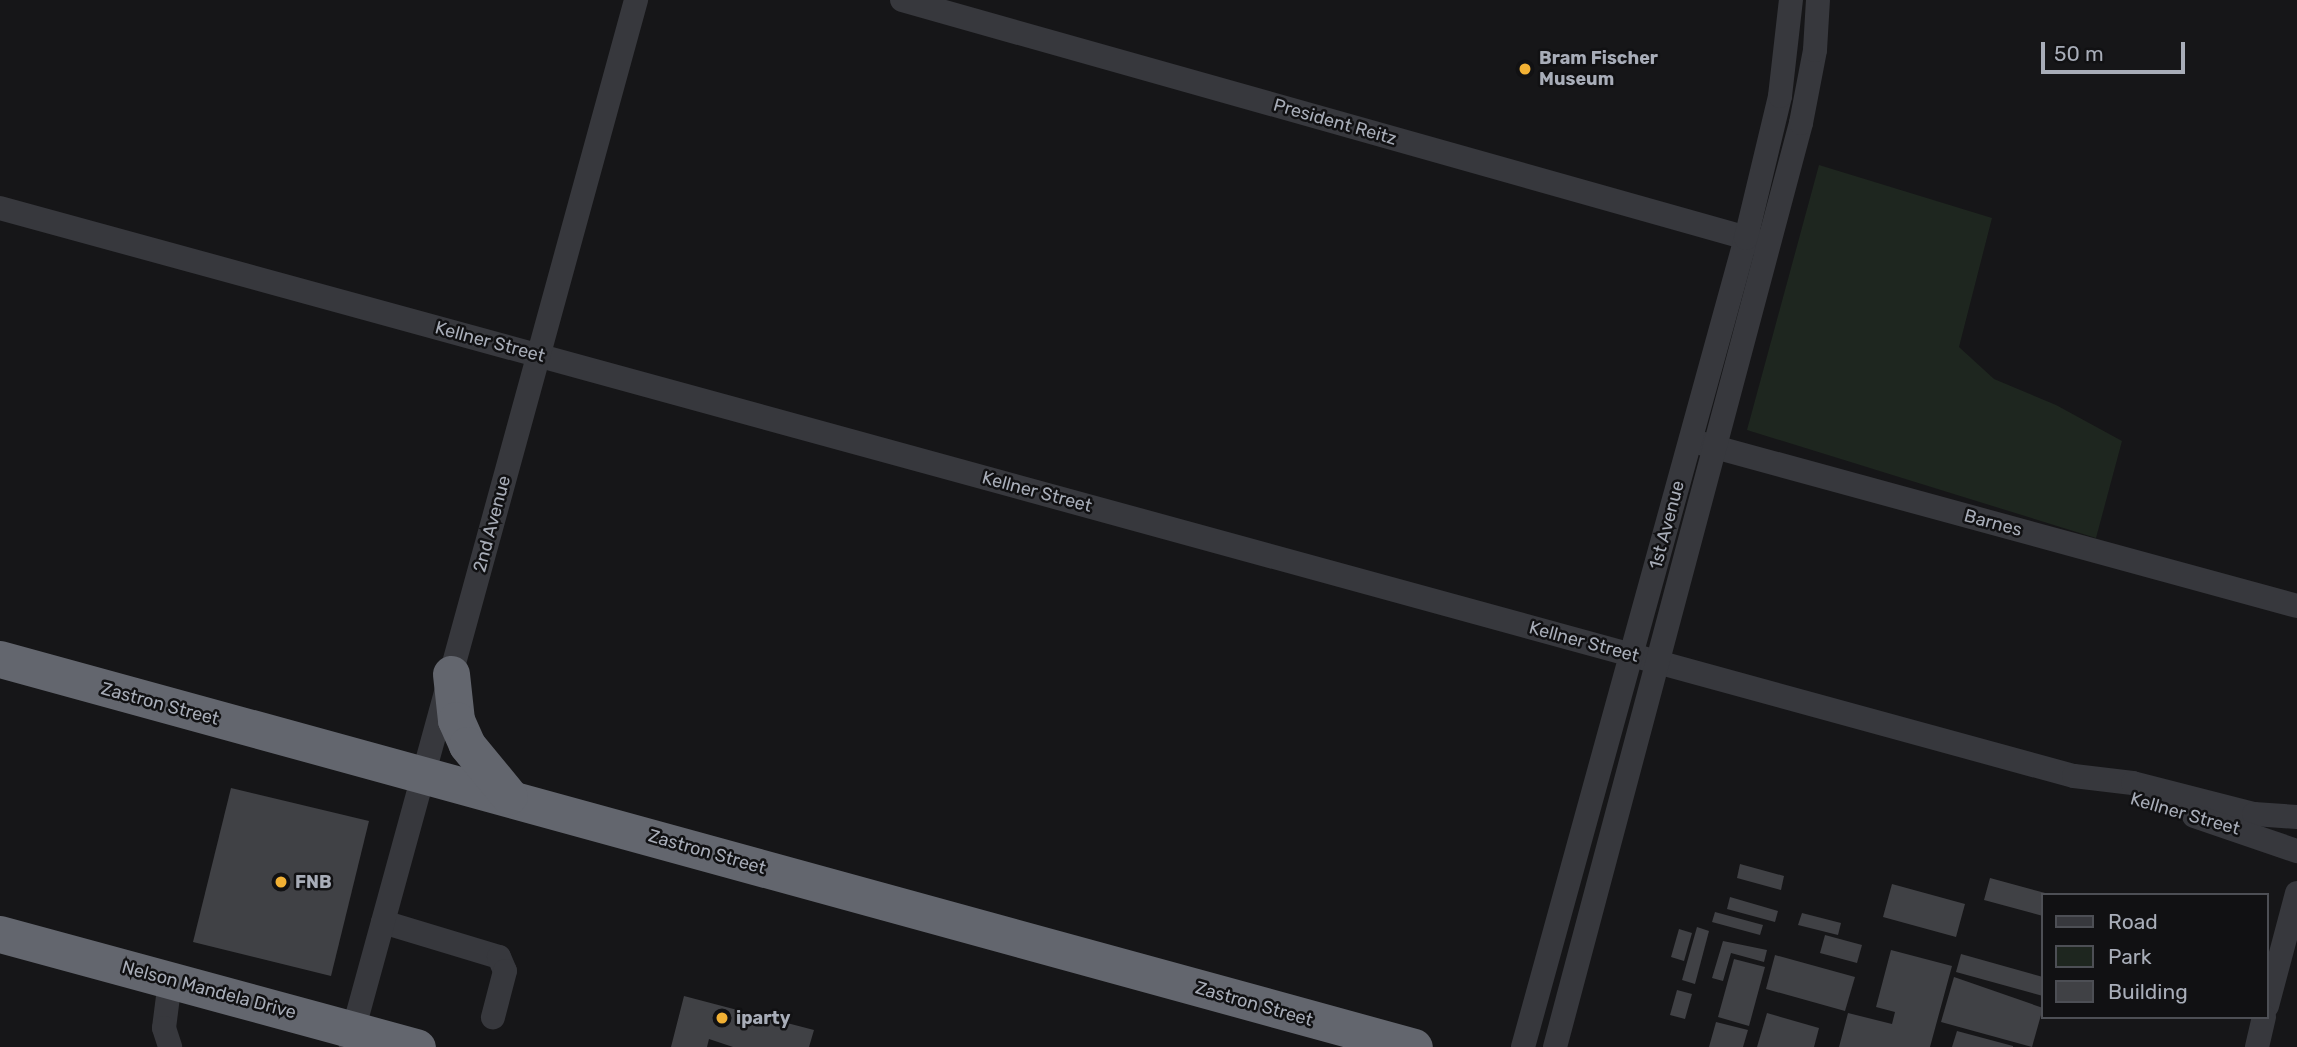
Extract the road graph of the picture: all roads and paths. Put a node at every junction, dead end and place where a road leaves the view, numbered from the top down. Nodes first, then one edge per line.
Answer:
1 (636, 0) edge
2 (902, 0) edge
3 (1791, 4) edge
4 (1818, 5) edge
5 (0, 208) edge
6 (1758, 241) junction
7 (538, 355) junction
8 (1689, 441) junction
9 (1713, 446) junction
10 (2297, 606) edge
11 (1633, 655) junction
12 (0, 659) edge
13 (1659, 662) junction
14 (451, 674) junction
15 (424, 774) junction
16 (2074, 776) junction
17 (509, 796) junction
18 (2297, 817) edge
19 (2297, 851) edge
20 (2297, 893) edge
21 (383, 922) junction
22 (0, 934) edge
23 (170, 981) junction
24 (2269, 998) edge
25 (493, 1017) dead end
26 (2263, 1019) edge
27 (351, 1038) edge
28 (170, 1047) edge
29 (417, 1047) edge
30 (1414, 1047) edge
31 (1523, 1047) edge
32 (1555, 1047) edge
33 (2256, 1047) edge

1 - 7 street, 2nd Avenue
2 - 6 street, President Reitz
3 - 4 street
3 - 6 street, 1st Avenue
4 - 6 street, 1st Avenue
5 - 7 street, Kellner Street
6 - 8 street, 1st Avenue
6 - 9 street, 1st Avenue
7 - 11 street, Kellner Street
7 - 14 street, 2nd Avenue
8 - 9 street, Barnes
8 - 11 street, 1st Avenue
9 - 10 street, Barnes
9 - 13 street, 1st Avenue
11 - 13 street, Kellner Street
11 - 31 street, 1st Avenue
12 - 15 highway, Zastron Street
13 - 16 street, Kellner Street
13 - 32 street, 1st Avenue
14 - 15 street, 2nd Avenue
14 - 17 highway
15 - 17 highway, Zastron Street
15 - 21 street, 2nd Avenue
16 - 18 street, Kellner Street
16 - 19 street, Kellner Street
17 - 30 highway, Zastron Street
20 - 24 street
21 - 25 street
21 - 27 street, 2nd Avenue
22 - 23 highway, Nelson Mandela Drive
23 - 27 highway, Nelson Mandela Drive
23 - 28 street
26 - 33 street
27 - 29 highway, Nelson Mandela Drive

